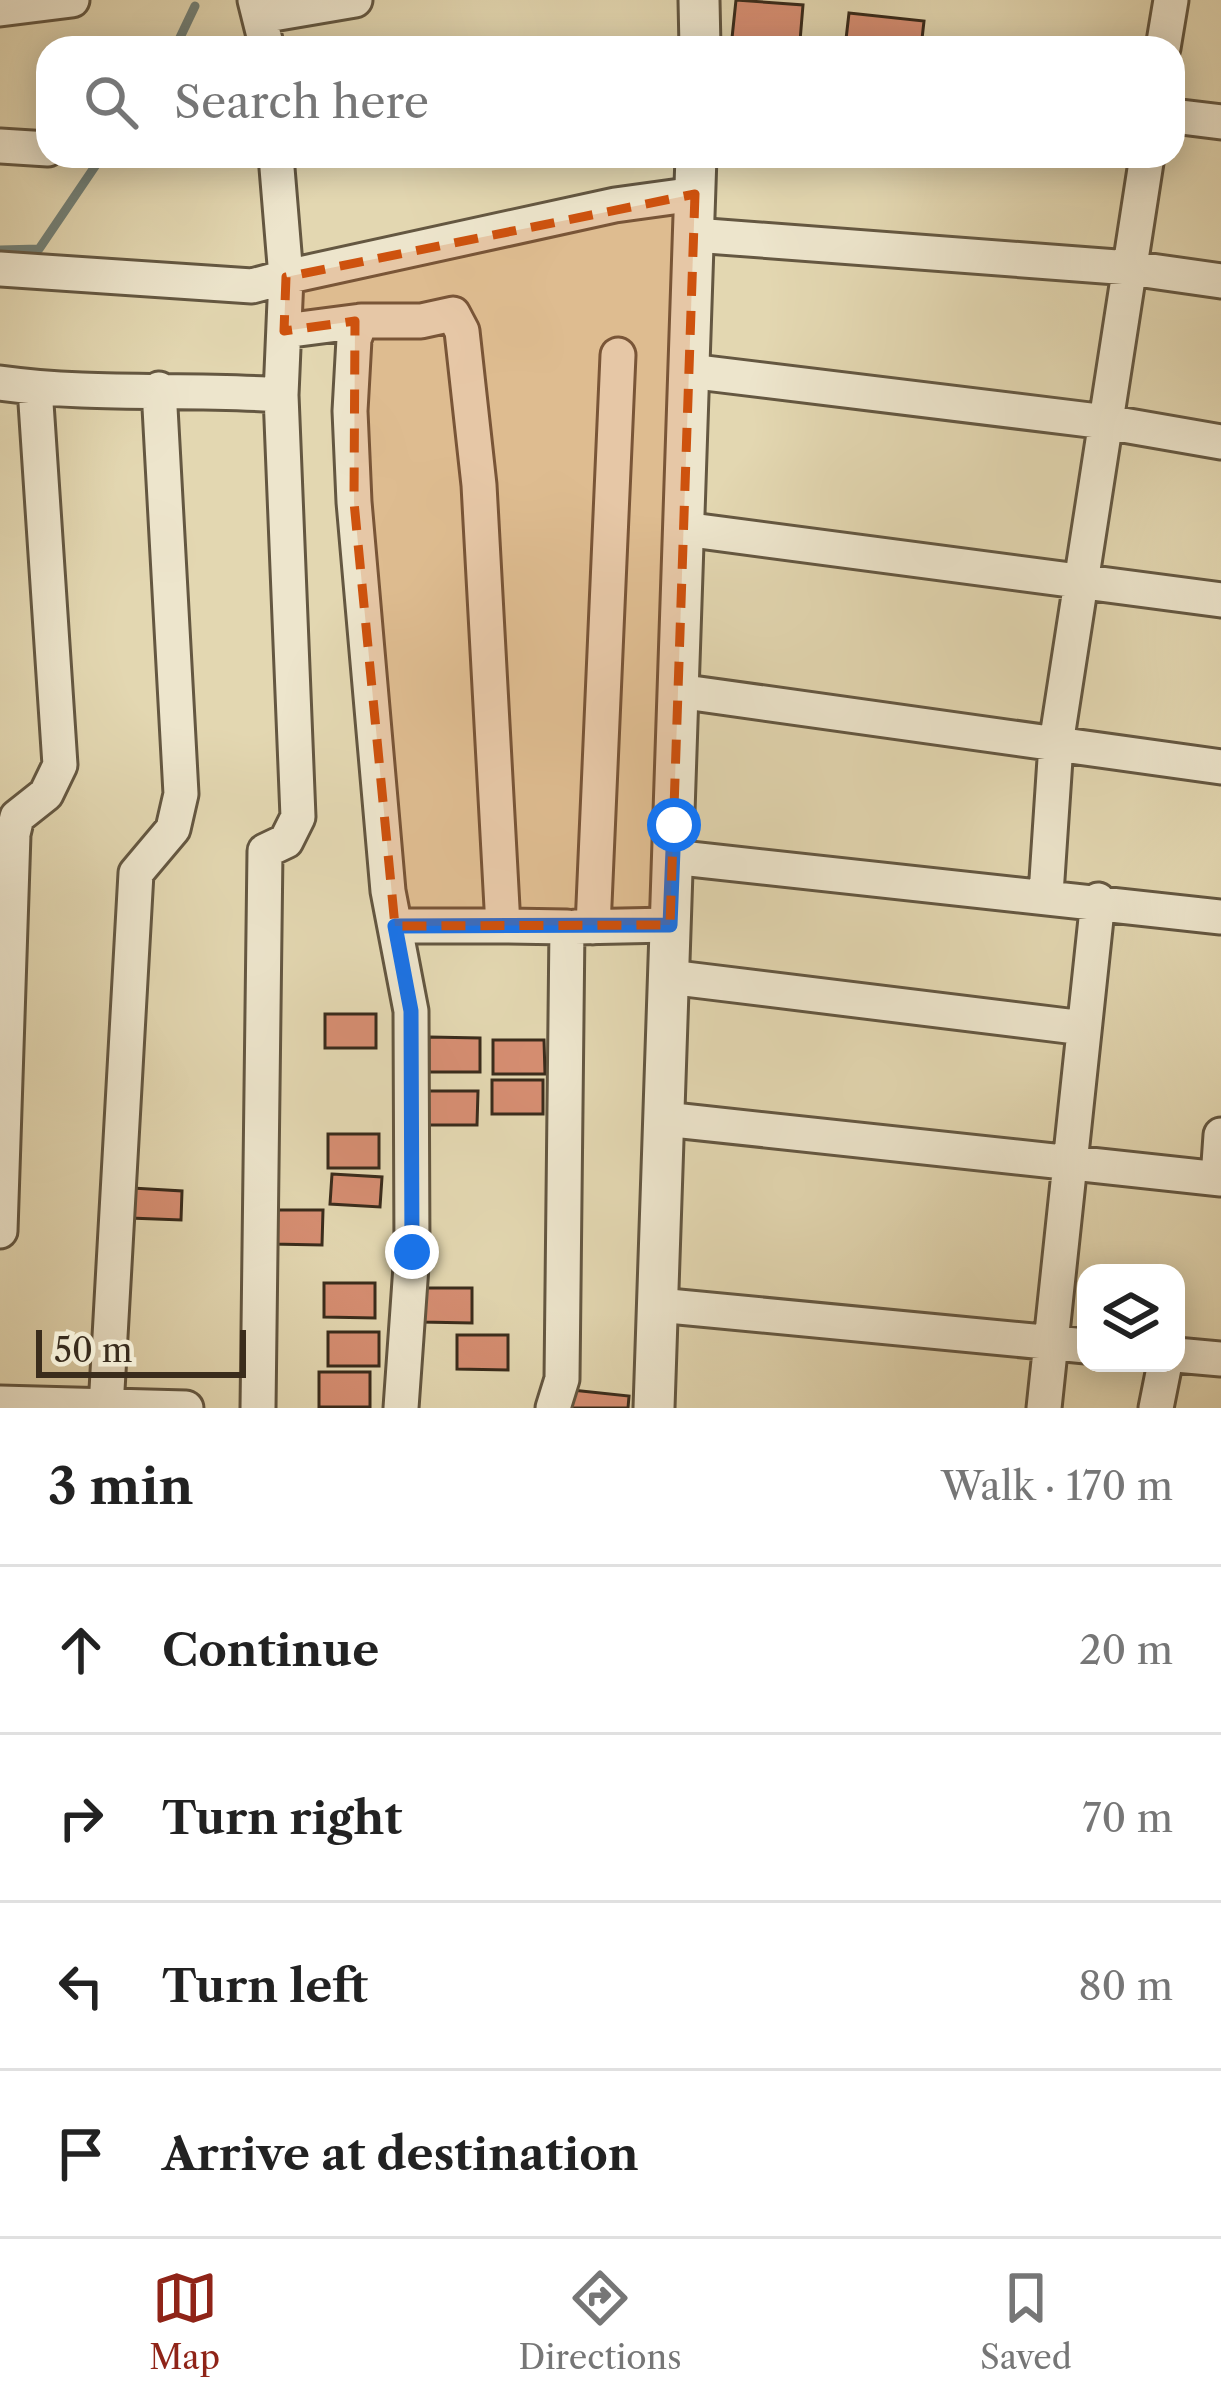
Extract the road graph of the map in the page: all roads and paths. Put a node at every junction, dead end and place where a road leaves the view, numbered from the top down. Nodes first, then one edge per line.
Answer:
1 (72, 0) edge
2 (355, 0) edge
3 (699, 0) edge
4 (1171, 0) edge
5 (0, 9) edge
6 (261, 21) edge
7 (700, 36) edge
8 (1165, 36) edge
9 (1185, 118) edge
10 (1221, 122) edge
11 (0, 146) edge
12 (36, 148) edge
13 (277, 168) edge
14 (1145, 168) edge
15 (696, 175) edge
16 (694, 235) junction
17 (1130, 268) junction
18 (0, 269) edge
19 (286, 277) junction
20 (1221, 281) edge
21 (361, 321) junction
22 (284, 331) junction
23 (617, 355) dead end
24 (689, 370) junction
25 (0, 383) edge
26 (34, 388) junction
27 (159, 389) junction
28 (281, 395) junction
29 (1106, 422) junction
30 (1221, 442) edge
31 (684, 529) junction
32 (1082, 578) junction
33 (1221, 600) edge
34 (678, 691) junction
35 (1056, 744) junction
36 (1221, 767) edge
37 (672, 857) junction
38 (1046, 894) junction
39 (1098, 900) junction
40 (1221, 917) edge
41 (670, 925) junction
42 (395, 926) junction
43 (503, 926) junction
44 (580, 927) junction
45 (669, 977) junction
46 (1084, 1028) junction
47 (664, 1119) junction
48 (1221, 1135) edge
49 (1069, 1165) junction
50 (1220, 1179) edge
51 (0, 1231) edge
52 (658, 1305) junction
53 (1050, 1343) junction
54 (1077, 1345) edge
55 (1185, 1356) edge
56 (1221, 1359) edge
57 (1163, 1372) edge
58 (0, 1403) edge
59 (106, 1407) edge
60 (186, 1408) edge
61 (258, 1408) edge
62 (401, 1408) edge
63 (553, 1408) edge
64 (654, 1408) edge
65 (1044, 1408) edge
66 (1156, 1408) edge

1 - 5 street
2 - 6 street
3 - 7 street
4 - 8 street
9 - 10 street
11 - 12 street
13 - 19 street
14 - 17 street
15 - 16 street
15 - 19 street
16 - 17 street
16 - 24 street
17 - 20 street
17 - 29 street
18 - 19 street
19 - 22 street
21 - 22 street
21 - 42 street
21 - 43 street
22 - 28 street
23 - 44 street
24 - 29 street
24 - 31 street
25 - 26 street
26 - 27 street
26 - 51 street
27 - 28 street
27 - 59 street
28 - 61 street
29 - 30 street
29 - 32 street
31 - 32 street
31 - 34 street
32 - 33 street
32 - 35 street
34 - 35 street
34 - 37 street
35 - 36 street
35 - 38 street
37 - 38 street
37 - 41 street
38 - 39 street
39 - 40 street
39 - 46 street
41 - 44 street
41 - 45 street
42 - 43 street
42 - 62 street
43 - 44 street
44 - 63 street
45 - 46 street
45 - 47 street
46 - 49 street
47 - 49 street
47 - 52 street
48 - 50 street
49 - 50 street
49 - 53 street
52 - 53 street
52 - 64 street
53 - 54 street
53 - 65 street
55 - 56 street
57 - 66 street
58 - 59 street
59 - 60 street

